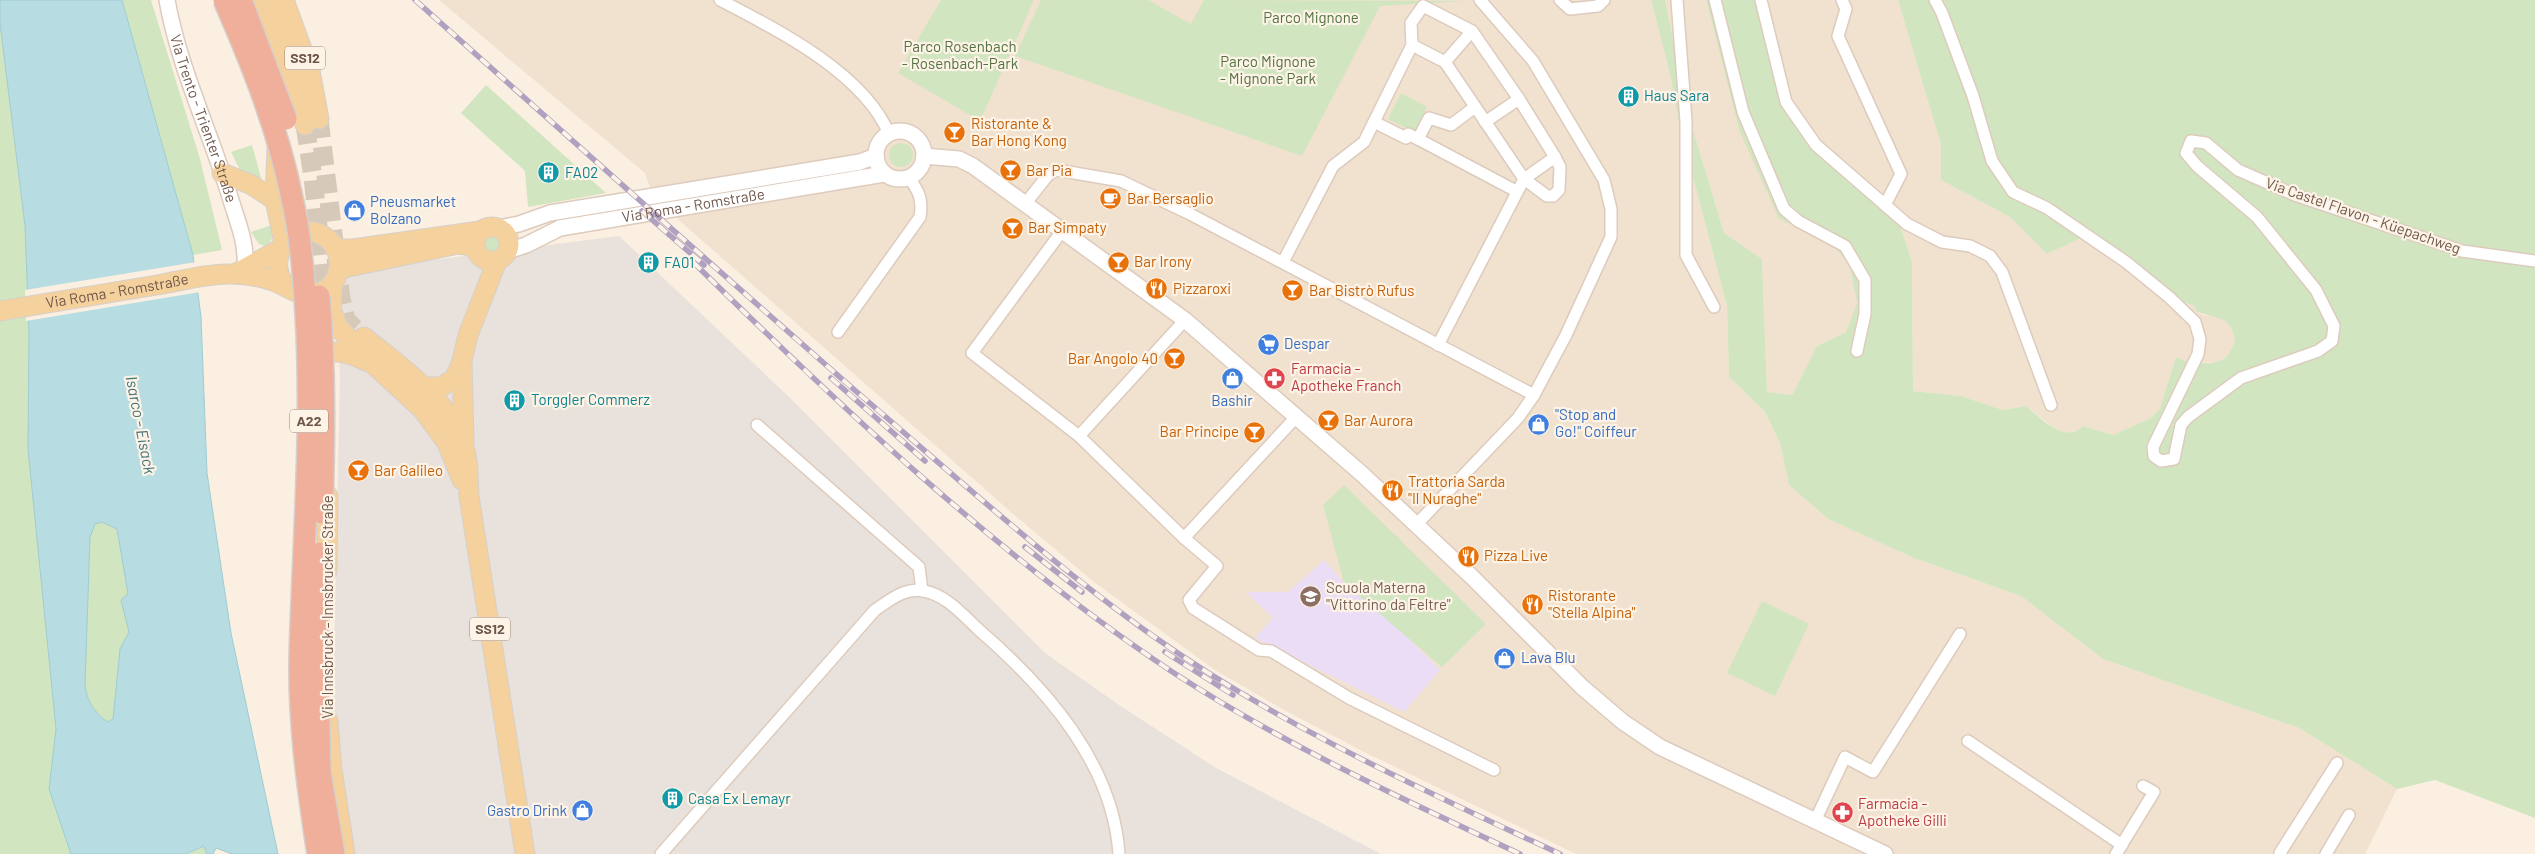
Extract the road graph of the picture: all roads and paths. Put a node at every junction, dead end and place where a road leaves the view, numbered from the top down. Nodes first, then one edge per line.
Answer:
1 (168, 0) edge
2 (224, 0) edge
3 (241, 0) edge
4 (258, 0) edge
5 (269, 0) edge
6 (284, 0) edge
7 (720, 0) edge
8 (1480, 0) edge
9 (1560, 0) edge
10 (1677, 0) edge
11 (1716, 0) edge
12 (1761, 0) edge
13 (1842, 0) edge
14 (1935, 0) edge
15 (1601, 3) edge
16 (1472, 31) junction
17 (1412, 46) junction
18 (1445, 62) junction
19 (1519, 99) junction
20 (1475, 107) junction
21 (1374, 122) junction
22 (1485, 122) junction
23 (889, 134) junction
24 (1418, 139) junction
25 (876, 156) junction
26 (924, 156) junction
27 (1555, 157) junction
28 (222, 173) junction
29 (884, 174) junction
30 (909, 178) junction
31 (1524, 179) junction
32 (1516, 190) junction
33 (275, 200) junction
34 (1025, 204) junction
35 (1885, 205) junction
36 (498, 228) junction
37 (1062, 231) junction
38 (477, 239) junction
39 (282, 246) junction
40 (336, 249) junction
41 (502, 256) junction
42 (2535, 261) edge
43 (1283, 262) junction
44 (236, 272) junction
45 (335, 277) junction
46 (291, 289) junction
47 (1714, 307) dead end
48 (0, 311) edge
49 (1185, 320) junction
50 (838, 332) dead end
51 (364, 337) tunnel mouth
52 (1438, 345) junction
53 (1857, 351) dead end
54 (462, 361) junction
55 (372, 363) junction
56 (305, 384) junction
57 (425, 387) junction
58 (330, 389) dead end
59 (1534, 395) junction
60 (2051, 405) dead end
61 (1297, 416) junction
62 (757, 425) dead end
63 (1079, 436) junction
64 (465, 450) junction
65 (469, 496) junction
66 (1416, 525) junction
67 (1184, 538) junction
68 (327, 562) junction
69 (922, 590) junction
70 (1960, 634) dead end
71 (1968, 741) dead end
72 (2337, 763) dead end
73 (1494, 770) dead end
74 (2143, 786) dead end
75 (2350, 815) dead end
76 (1815, 821) junction
77 (2119, 850) edge
78 (318, 854) edge
79 (334, 854) edge
80 (345, 854) edge
81 (525, 854) edge
82 (661, 854) edge
83 (1119, 854) edge
84 (1885, 854) edge
85 (2280, 854) edge
86 (2326, 854) edge

1 - 28 street, Via Trento - Trienter Straße
2 - 78 highway, A22, bridge
3 - 79 highway, A22, bridge
4 - 33 main road
5 - 6 main road, SS12
7 - 23 street
8 - 59 street
9 - 15 street
10 - 47 street
11 - 53 street
12 - 35 street
13 - 35 street
14 - 42 street, Via Castel Flavon - Küepachweg
16 - 17 street
16 - 18 street
16 - 19 street
17 - 18 street
17 - 21 street
18 - 20 street
19 - 22 street
19 - 27 street
20 - 22 street
20 - 24 street
21 - 24 street
21 - 43 street
22 - 31 street
23 - 25 street
23 - 26 street
24 - 32 street
25 - 29 street
25 - 36 street, Via Roma - Romstraße
26 - 30 street
26 - 34 street
27 - 31 street
27 - 31 street
28 - 33 main road
28 - 44 street, Via Trento - Trienter Straße
29 - 30 street
29 - 41 street, Via Roma - Romstraße
30 - 50 street
31 - 32 street
32 - 52 street
33 - 39 main road
34 - 37 street
34 - 43 street
35 - 60 street
36 - 38 main road, Via Roma - Romstraße
36 - 41 main road
37 - 49 street
37 - 63 street
38 - 40 main road, Via Roma - Romstraße
38 - 41 main road
38 - 45 main road, Via Roma - Romstraße
39 - 40 main road, Via Roma - Romstraße
39 - 44 main road, Via Roma - Romstraße
39 - 46 main road
40 - 45 main road
41 - 54 main road
43 - 52 street
44 - 46 main road, Via Roma - Romstraße
44 - 48 main road, Via Roma - Romstraße
45 - 46 main road, Via Roma - Romstraße
45 - 55 main road
46 - 56 main road
49 - 61 street
49 - 63 street
51 - 57 main road, SS12
52 - 59 street
54 - 57 main road
54 - 64 main road
55 - 56 main road
55 - 65 main road
56 - 68 main road
57 - 64 main road, SS12
58 - 68 main road, Via Innsbruck - Innsbrucker Straße
59 - 66 street
61 - 66 street
61 - 67 street
62 - 69 street
63 - 67 street
64 - 65 main road, SS12
65 - 81 main road, SS12
66 - 76 street
67 - 73 street
68 - 80 main road, Via Innsbruck - Innsbrucker Straße
69 - 82 street
69 - 83 street
70 - 76 street
71 - 77 street
72 - 85 street
74 - 77 street
75 - 86 street
76 - 84 street

